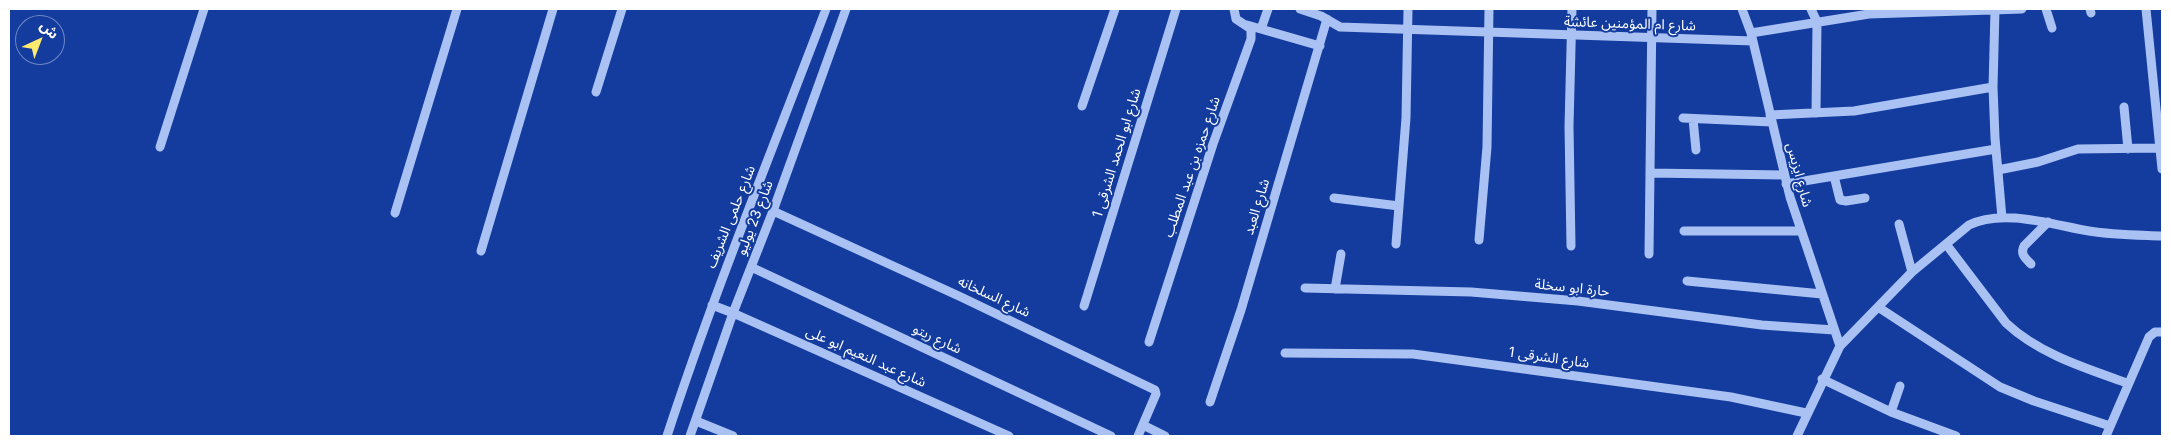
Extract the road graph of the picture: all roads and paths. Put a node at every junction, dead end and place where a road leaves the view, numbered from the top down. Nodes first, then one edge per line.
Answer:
1 (204, 9) edge
2 (457, 9) edge
3 (553, 9) edge
4 (622, 9) edge
5 (826, 9) edge
6 (846, 9) edge
7 (1115, 9) edge
8 (1176, 9) edge
9 (1234, 9) edge
10 (1268, 9) edge
11 (1300, 9) edge
12 (1408, 9) edge
13 (1490, 9) edge
14 (1572, 9) edge
15 (1652, 9) edge
16 (1742, 9) edge
17 (1811, 9) edge
18 (2022, 9) edge
19 (2046, 9) edge
20 (2146, 9) edge
21 (1995, 10) edge
22 (1867, 11) edge
23 (1328, 20) junction
24 (1817, 22) junction
25 (1247, 25) junction
26 (2052, 28) dead end
27 (1261, 29) junction
28 (1408, 30) junction
29 (1490, 32) junction
30 (1571, 36) junction
31 (1752, 37) junction
32 (1652, 39) junction
33 (1320, 46) junction
34 (1993, 87) junction
35 (596, 92) dead end
36 (1082, 106) dead end
37 (2124, 107) dead end
38 (1816, 113) junction
39 (1683, 118) dead end
40 (1693, 118) junction
41 (1771, 118) junction
42 (160, 147) dead end
43 (2128, 148) junction
44 (2159, 148) junction
45 (1996, 149) junction
46 (1696, 150) dead end
47 (2162, 169) edge
48 (1998, 170) junction
49 (1650, 173) junction
50 (1834, 176) junction
51 (1785, 180) junction
52 (1334, 198) dead end
53 (1865, 198) dead end
54 (1399, 206) junction
55 (773, 211) junction
56 (395, 213) dead end
57 (2002, 218) junction
58 (2048, 222) junction
59 (1899, 224) dead end
60 (1684, 231) dead end
61 (1801, 231) junction
62 (2162, 236) edge
63 (1479, 240) dead end
64 (1396, 244) dead end
65 (1946, 244) junction
66 (1571, 246) dead end
67 (481, 251) dead end
68 (1341, 254) dead end
69 (1649, 254) dead end
70 (2031, 264) dead end
71 (751, 267) junction
72 (1912, 272) junction
73 (1687, 281) dead end
74 (1305, 288) dead end
75 (1335, 289) junction
76 (1822, 294) junction
77 (712, 306) junction
78 (1084, 306) dead end
79 (1878, 307) junction
80 (733, 313) junction
81 (1834, 330) junction
82 (2162, 332) edge
83 (1150, 342) dead end
84 (1840, 346) junction
85 (1285, 353) dead end
86 (1822, 379) junction
87 (2127, 383) junction
88 (1900, 386) dead end
89 (1210, 402) dead end
90 (1891, 412) junction
91 (1806, 413) junction
92 (696, 421) junction
93 (1143, 425) junction
94 (2110, 426) junction
95 (667, 436) edge
96 (690, 436) edge
97 (733, 436) edge
98 (1009, 436) edge
99 (1111, 436) edge
100 (1138, 436) edge
101 (1165, 436) edge
102 (1796, 436) edge
103 (1956, 436) edge
104 (2106, 436) edge

1 - 42 street
2 - 56 street
3 - 67 street
4 - 35 street
5 - 77 street, شارع حلمى الشريف
6 - 55 street, شارع 23 يوليو
7 - 36 street
8 - 78 street, شارع ابو الحمد الشرقى 1
9 - 25 street
10 - 27 street
11 - 23 street, شارع ام المؤمنين عائشة
12 - 28 street
13 - 29 street
14 - 30 street
15 - 32 street
16 - 31 street, شارع ايزيس
17 - 24 street
18 - 21 street, شارع ام المؤمنين عائشة
19 - 26 street
20 - 44 street
21 - 22 street, شارع ام المؤمنين عائشة
21 - 34 street
22 - 24 street, شارع ام المؤمنين عائشة
23 - 28 street, شارع ام المؤمنين عائشة
23 - 33 street, شارع العبد
24 - 31 street, شارع ام المؤمنين عائشة
24 - 38 street
25 - 27 street
25 - 83 street, شارع حمزه بن عبد المطلب
27 - 33 street
28 - 29 street, شارع ام المؤمنين عائشة
28 - 54 street
29 - 30 street, شارع ام المؤمنين عائشة
29 - 63 street
30 - 32 street, شارع ام المؤمنين عائشة
30 - 66 street
31 - 32 street, شارع ام المؤمنين عائشة
31 - 41 street, شارع ايزيس
32 - 49 street
33 - 89 street, شارع العبد
34 - 38 street
34 - 45 street
37 - 43 street
38 - 41 street
39 - 40 street
40 - 41 street
40 - 46 street
41 - 51 street, شارع ايزيس
43 - 44 street
43 - 48 street
44 - 47 street
45 - 48 street
45 - 50 street
48 - 57 street
49 - 51 street
49 - 69 street
50 - 51 street
50 - 53 street
51 - 61 street, شارع ايزيس
52 - 54 street
54 - 64 street
55 - 71 street, شارع 23 يوليو
55 - 93 street, شارع السلخانه
57 - 58 street
57 - 65 street
58 - 62 street
58 - 70 street
59 - 72 street
60 - 61 street
61 - 76 street, شارع ايزيس
65 - 72 street
65 - 87 street
68 - 75 street
71 - 80 street, شارع 23 يوليو
71 - 99 street, شارع ريتو
72 - 79 street
73 - 76 street
74 - 75 street, حارة ابو سخلة
75 - 81 street, حارة ابو سخلة
76 - 81 street, شارع ايزيس
77 - 80 street, شارع عبد النعيم ابو على
77 - 95 street, شارع حلمى الشريف
79 - 84 street
79 - 94 street
80 - 92 street, شارع 23 يوليو
80 - 98 street, شارع عبد النعيم ابو على
81 - 84 street, شارع ايزيس
82 - 87 street
84 - 86 street
85 - 91 street, شارع الشرقى 1
86 - 90 street
86 - 91 street
87 - 94 street
88 - 90 street
90 - 103 street
91 - 102 street
92 - 96 street, شارع 23 يوليو
92 - 97 street
93 - 100 street, شارع السلخانه
93 - 101 street
94 - 104 street

